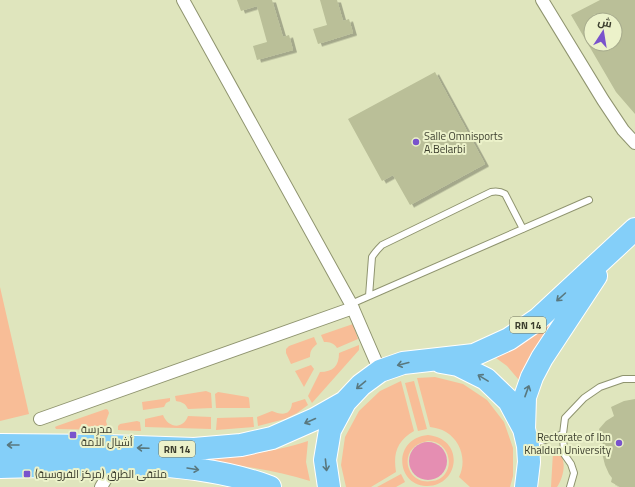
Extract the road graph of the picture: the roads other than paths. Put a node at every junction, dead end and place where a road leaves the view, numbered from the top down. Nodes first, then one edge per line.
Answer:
1 (183, 0) edge
2 (542, 0) edge
3 (635, 143) edge
4 (589, 200) dead end
5 (523, 229) junction
6 (635, 229) edge
7 (611, 252) junction
8 (369, 296) junction
9 (352, 306) junction
10 (426, 360) junction
11 (380, 372) junction
12 (635, 379) edge
13 (345, 402) junction
14 (40, 419) dead end
15 (563, 434) junction
16 (526, 437) junction
17 (0, 445) edge
18 (114, 465) junction
19 (0, 467) edge
20 (101, 487) edge
21 (270, 487) edge
22 (329, 487) edge
23 (526, 487) edge
24 (570, 487) edge

1 - 9 street
2 - 3 street
4 - 5 lane
5 - 8 lane
5 - 8 lane
6 - 7 highway, RN 14
7 -> 10 highway, RN 14
16 -> 7 highway, RN 14
8 - 9 lane
9 - 11 street
9 - 14 street
10 -> 11 highway
16 -> 10 highway
11 -> 13 highway
12 - 15 lane
13 -> 17 highway, RN 14
13 -> 22 highway
15 - 16 lane
15 - 24 lane
16 - 23 highway
18 - 19 highway, RN 14
18 - 20 street
18 -> 21 highway, RN 14

